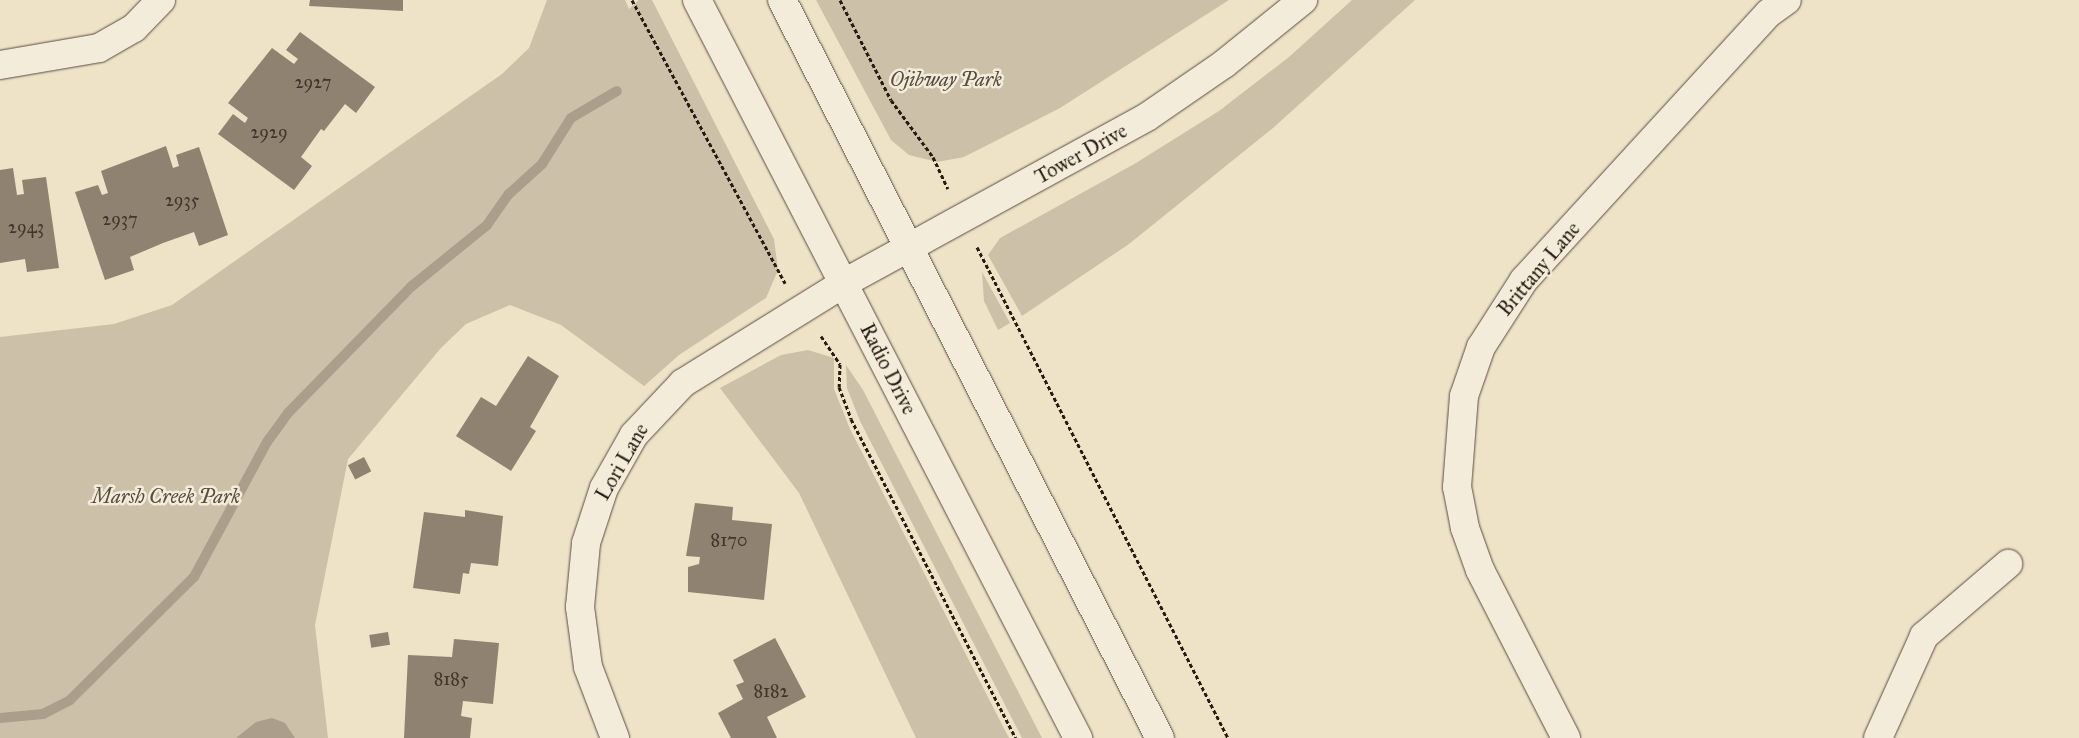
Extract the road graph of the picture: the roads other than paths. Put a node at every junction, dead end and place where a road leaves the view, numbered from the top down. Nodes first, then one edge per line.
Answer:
1 (161, 0) edge
2 (697, 0) edge
3 (782, 0) edge
4 (1303, 0) edge
5 (1787, 0) edge
6 (0, 65) edge
7 (907, 245) junction
8 (844, 283) junction
9 (2008, 564) dead end
10 (615, 738) edge
11 (1078, 738) edge
12 (1160, 738) edge
13 (1566, 738) edge
14 (1878, 738) edge

1 - 6 street
2 - 8 street, Radio Drive
3 - 7 street
4 - 7 street, Tower Drive
5 - 13 street, Brittany Lane
7 - 8 street, Tower Drive
7 - 12 street
8 - 10 street, Lori Lane
8 - 11 street, Radio Drive
9 - 14 street

